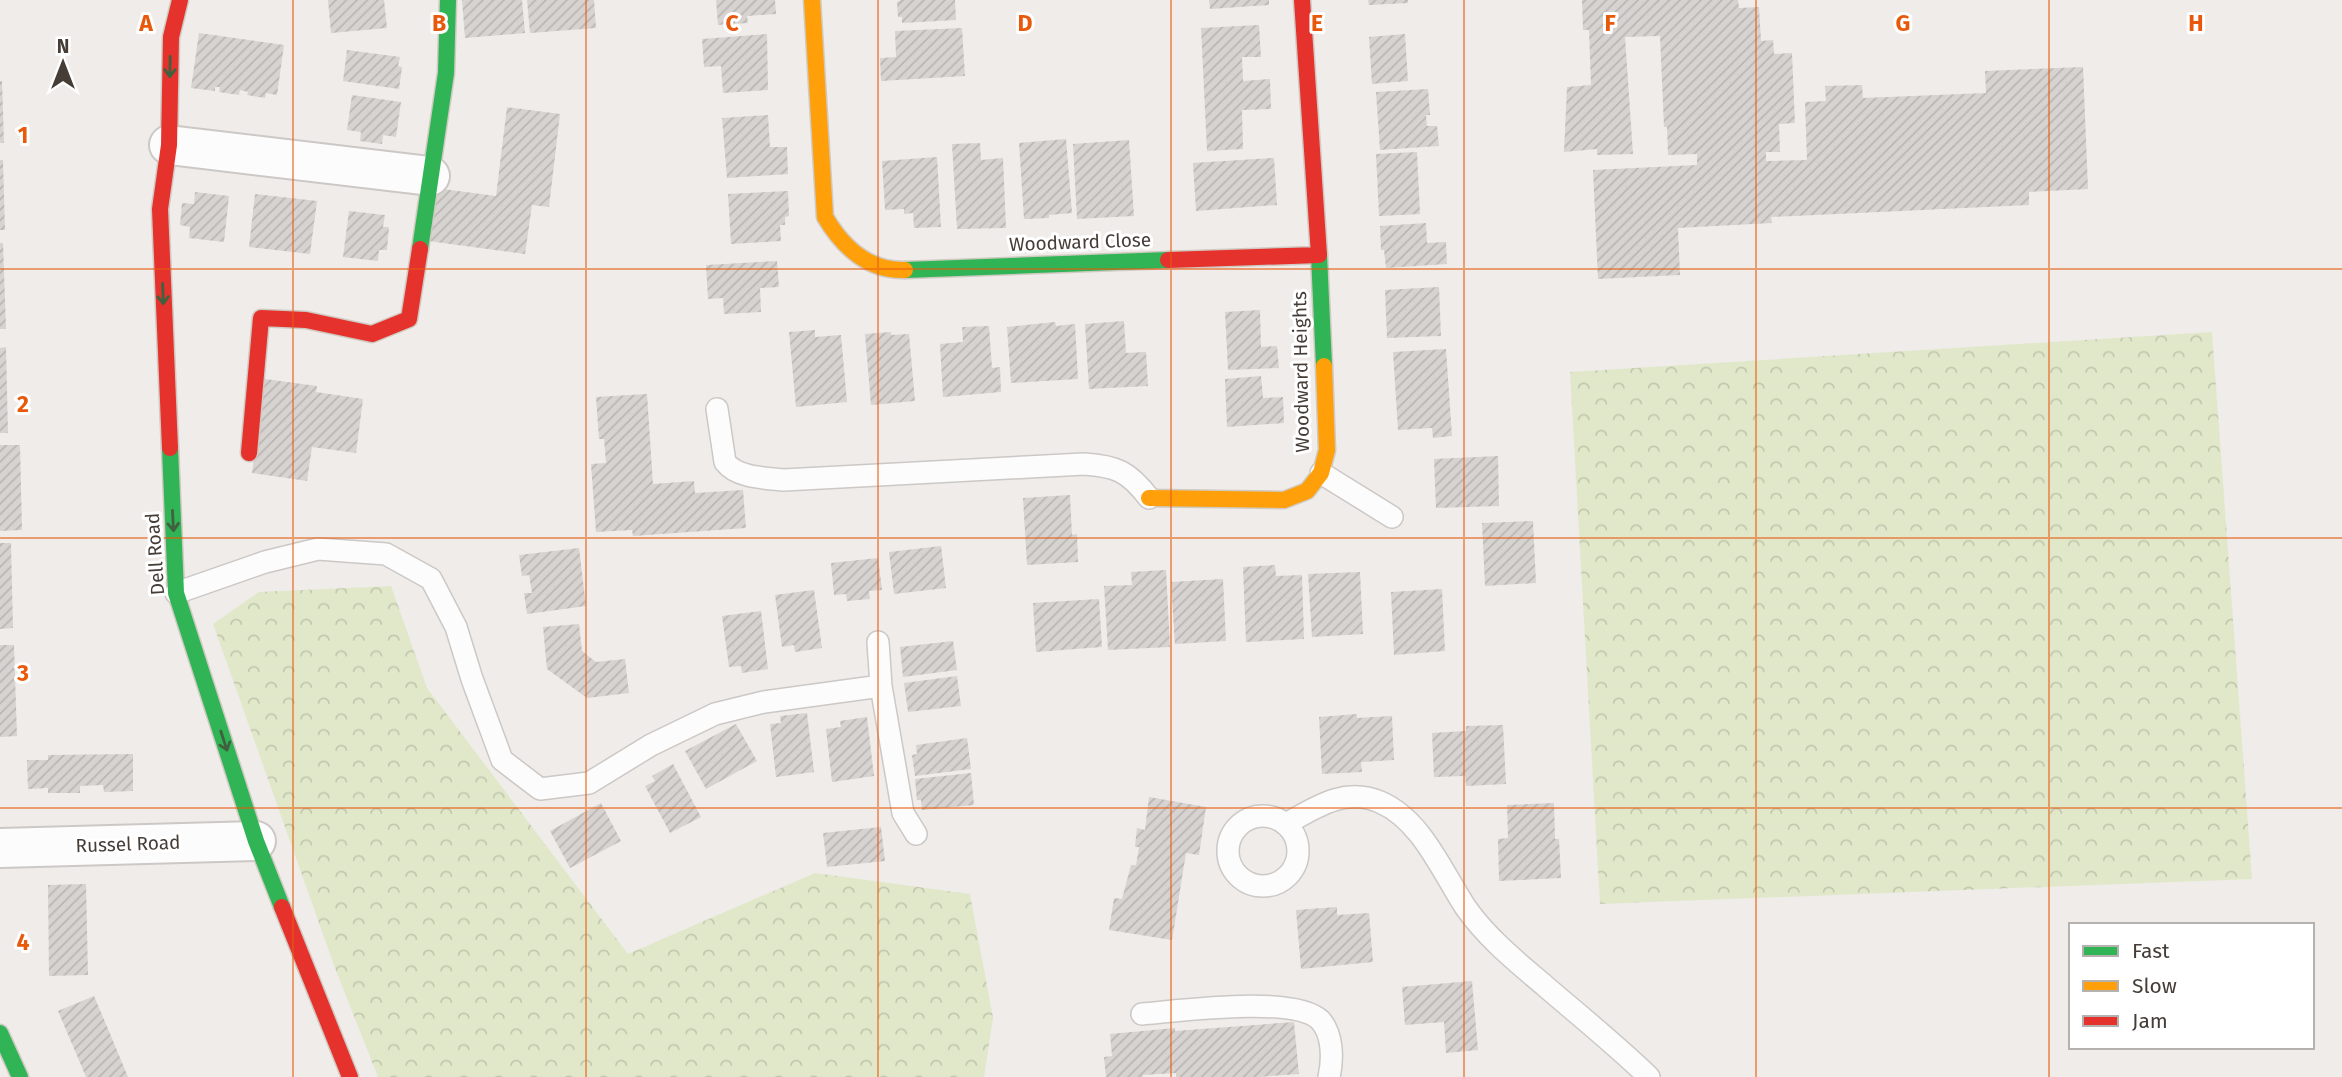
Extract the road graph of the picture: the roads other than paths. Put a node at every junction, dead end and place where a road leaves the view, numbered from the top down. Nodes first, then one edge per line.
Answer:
1 (180, 0) edge
2 (449, 0) edge
3 (812, 0) edge
4 (1302, 0) edge
5 (169, 145) junction
6 (430, 176) junction
7 (1319, 255) junction
8 (717, 409) dead end
9 (249, 453) dead end
10 (1321, 473) junction
11 (1149, 498) joint
12 (1392, 517) dead end
13 (176, 593) junction
14 (878, 642) dead end
15 (881, 686) junction
16 (1286, 824) dead end
17 (916, 834) dead end
18 (256, 841) junction
19 (0, 848) edge
20 (1142, 1014) dead end
21 (0, 1033) edge
22 (20, 1077) edge
23 (350, 1077) edge
24 (1329, 1077) edge
25 (1649, 1077) edge

1 -> 5 street, Dell Road
2 - 6 street
3 - 7 street, Woodward Close
4 - 7 street
5 - 6 street
5 -> 13 street, Dell Road
6 - 9 street
7 - 10 street, Woodward Heights
8 - 11 lane
10 - 11 street, Woodward Heights
10 - 12 lane
13 - 15 lane
13 -> 18 street, Dell Road
14 - 15 lane
15 - 17 lane
16 - 25 lane
18 - 19 street, Russel Road
18 - 23 street, Dell Road
20 - 24 lane
21 - 22 street

